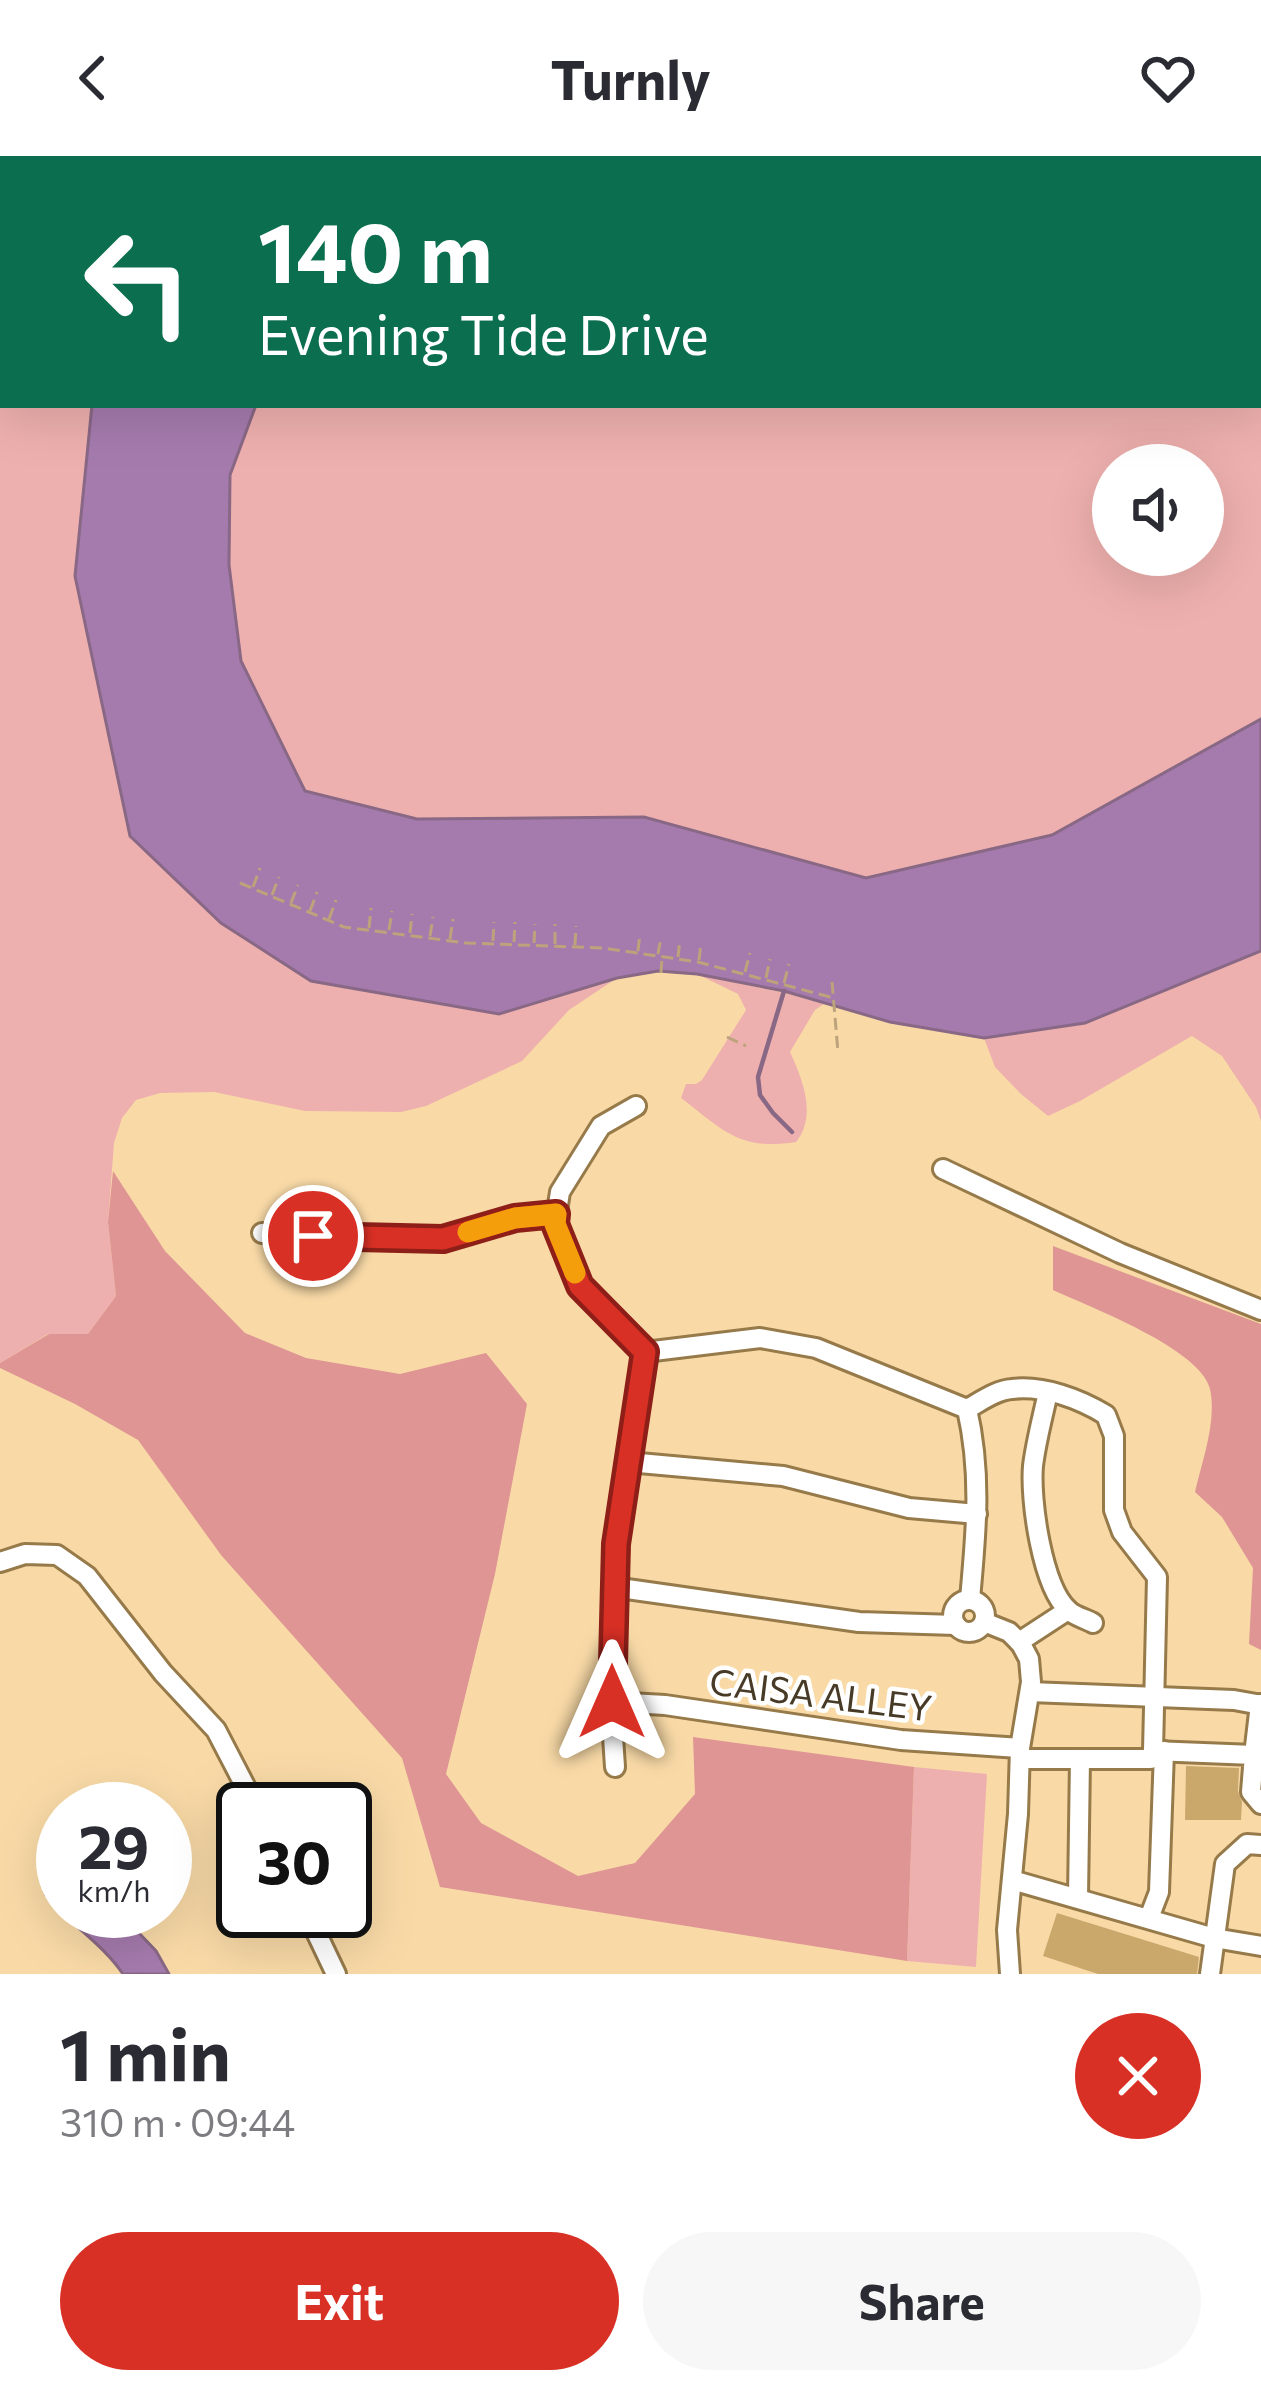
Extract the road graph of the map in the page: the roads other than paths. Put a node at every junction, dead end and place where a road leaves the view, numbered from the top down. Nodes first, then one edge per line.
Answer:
1 (636, 1106) dead end
2 (943, 1168) dead end
3 (556, 1214) junction
4 (262, 1233) dead end
5 (1261, 1310) edge
6 (645, 1352) junction
7 (1048, 1391) junction
8 (967, 1409) junction
9 (628, 1462) junction
10 (977, 1514) junction
11 (0, 1562) edge
12 (613, 1587) junction
13 (970, 1599) junction
14 (1068, 1610) junction
15 (983, 1622) junction
16 (1094, 1623) dead end
17 (956, 1625) junction
18 (1019, 1642) junction
19 (1030, 1692) junction
20 (1155, 1697) junction
21 (612, 1702) junction
22 (1260, 1705) edge
23 (1159, 1751) junction
24 (1020, 1753) junction
25 (1254, 1755) junction
26 (1080, 1759) junction
27 (615, 1767) dead end
28 (243, 1782) edge
29 (1261, 1804) edge
30 (1261, 1845) edge
31 (1012, 1880) junction
32 (1078, 1898) junction
33 (1149, 1918) junction
34 (319, 1938) edge
35 (1214, 1938) junction
36 (1261, 1946) edge
37 (336, 1974) edge
38 (1010, 1974) edge
39 (1210, 1974) edge

1 - 3 street
2 - 5 street
3 - 4 street
3 - 6 street
6 - 8 street
6 - 9 street
7 - 8 street
7 - 14 street
7 - 20 street
8 - 10 street
9 - 10 street
9 - 12 street
10 - 13 street
11 - 28 street
12 - 17 street
12 - 21 street
13 - 15 street
13 - 17 street
14 - 16 street
14 - 18 street
15 - 17 street
15 - 18 street
18 - 19 street
19 - 20 street
19 - 24 street
20 - 22 street
20 - 23 street
21 - 24 street, CAISA ALLEY
21 - 27 street
22 - 25 street
23 - 25 street, CAISA ALLEY
23 - 26 street, CAISA ALLEY
23 - 33 street
24 - 26 street, CAISA ALLEY
24 - 31 street
25 - 29 street
26 - 32 street
30 - 35 street
31 - 32 street
31 - 38 street
32 - 33 street
33 - 35 street
34 - 37 street
35 - 36 street
35 - 39 street

